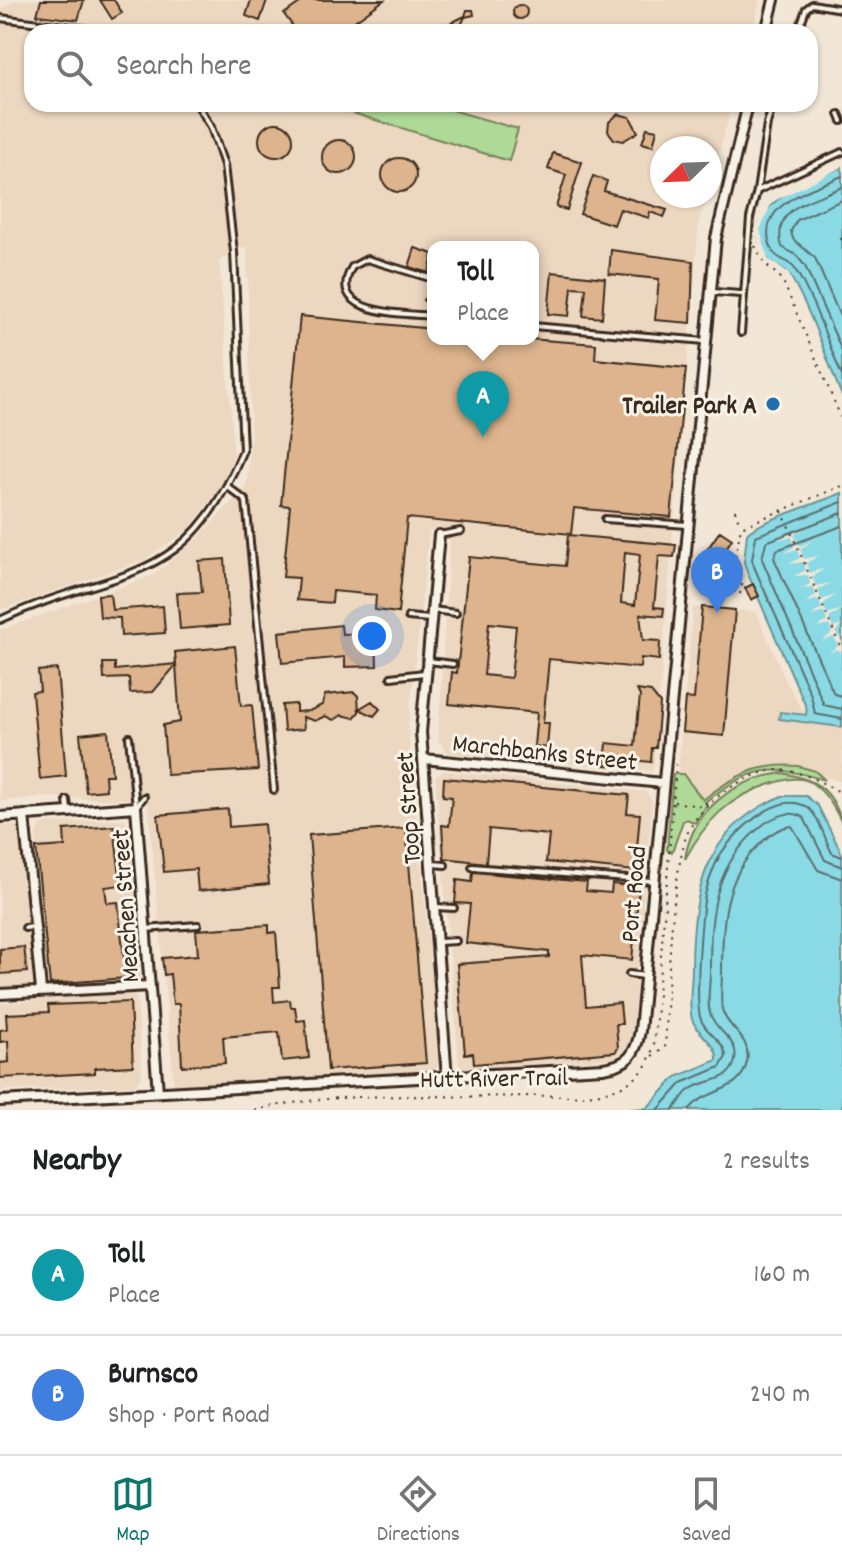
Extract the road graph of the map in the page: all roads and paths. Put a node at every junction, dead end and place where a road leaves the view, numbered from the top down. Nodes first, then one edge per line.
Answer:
1 (774, 0) edge
2 (842, 9) edge
3 (0, 18) edge
4 (48, 24) edge
5 (768, 24) edge
6 (801, 24) edge
7 (202, 112) edge
8 (746, 112) edge
9 (771, 112) edge
10 (839, 114) dead end
11 (842, 121) edge
12 (842, 152) edge
13 (757, 191) junction
14 (748, 230) junction
15 (427, 277) edge
16 (710, 292) junction
17 (741, 294) junction
18 (427, 315) edge
19 (539, 327) edge
20 (741, 333) dead end
21 (705, 341) junction
22 (842, 420) edge
23 (227, 486) junction
24 (841, 488) edge
25 (735, 510) dead end
26 (782, 510) junction
27 (605, 519) dead end
28 (687, 525) junction
29 (741, 527) junction
30 (461, 531) dead end
31 (439, 535) joint
32 (740, 594) dead end
33 (456, 613) dead end
34 (432, 614) junction
35 (408, 617) dead end
36 (0, 620) edge
37 (842, 651) edge
38 (428, 661) junction
39 (453, 664) dead end
40 (427, 673) junction
41 (391, 677) dead end
42 (129, 737) dead end
43 (424, 759) junction
44 (663, 764) junction
45 (662, 783) junction
46 (274, 790) dead end
47 (842, 793) edge
48 (144, 797) dead end
49 (67, 800) dead end
50 (673, 801) junction
51 (712, 801) junction
52 (136, 807) junction
53 (68, 812) junction
54 (24, 815) junction
55 (0, 817) edge
56 (431, 864) junction
57 (445, 865) dead end
58 (472, 867) dead end
59 (653, 881) junction
60 (434, 907) junction
61 (454, 908) dead end
62 (198, 925) dead end
63 (145, 929) junction
64 (456, 941) dead end
65 (437, 942) junction
66 (629, 974) dead end
67 (645, 976) junction
68 (150, 986) junction
69 (41, 990) junction
70 (0, 994) edge
71 (651, 1057) junction
72 (447, 1078) junction
73 (158, 1092) junction
74 (0, 1101) edge
75 (255, 1110) edge

1 - 5 street
2 - 6 lane
3 - 4 lane
7 - 23 lane
8 - 16 street, Port Road
9 - 13 lane
10 - 11 lane
12 - 13 lane
13 - 14 lane
14 - 17 lane
14 - 22 path
15 - 18 lane
16 - 17 lane
16 - 21 street, Port Road
17 - 20 lane
19 - 21 lane
21 - 28 street, Port Road
23 - 36 lane
23 - 46 lane
24 - 26 path
25 - 29 path
26 - 29 path
26 - 37 path
27 - 28 lane
28 - 44 street, Port Road
29 - 32 path
30 - 31 lane
31 - 34 street, Toop Street
33 - 34 lane
34 - 35 lane
34 - 38 street, Toop Street
38 - 39 lane
38 - 40 street, Toop Street
40 - 41 lane
40 - 43 street, Toop Street
42 - 52 lane
43 - 45 street, Marchbanks Street
43 - 56 street, Toop Street
44 - 45 street, Port Road
44 - 50 path
45 - 59 street, Port Road
47 - 51 path
48 - 52 lane
49 - 53 lane
50 - 51 path
50 - 71 path
51 - 71 path, Hutt River Trail
52 - 53 street, Meachen Street
52 - 63 street, Meachen Street
53 - 54 street, Meachen Street
54 - 55 street, Meachen Street
54 - 69 street
56 - 57 lane
56 - 60 street, Toop Street
58 - 59 lane
59 - 67 street, Port Road
60 - 61 lane
60 - 65 street, Toop Street
62 - 63 lane
63 - 68 street, Meachen Street
64 - 65 lane
65 - 72 street, Toop Street
66 - 67 lane
67 - 72 street, Port Road
68 - 69 street
68 - 73 street, Meachen Street
69 - 70 street
71 - 75 path, Hutt River Trail
72 - 73 street, Port Road
73 - 74 street, Port Road

